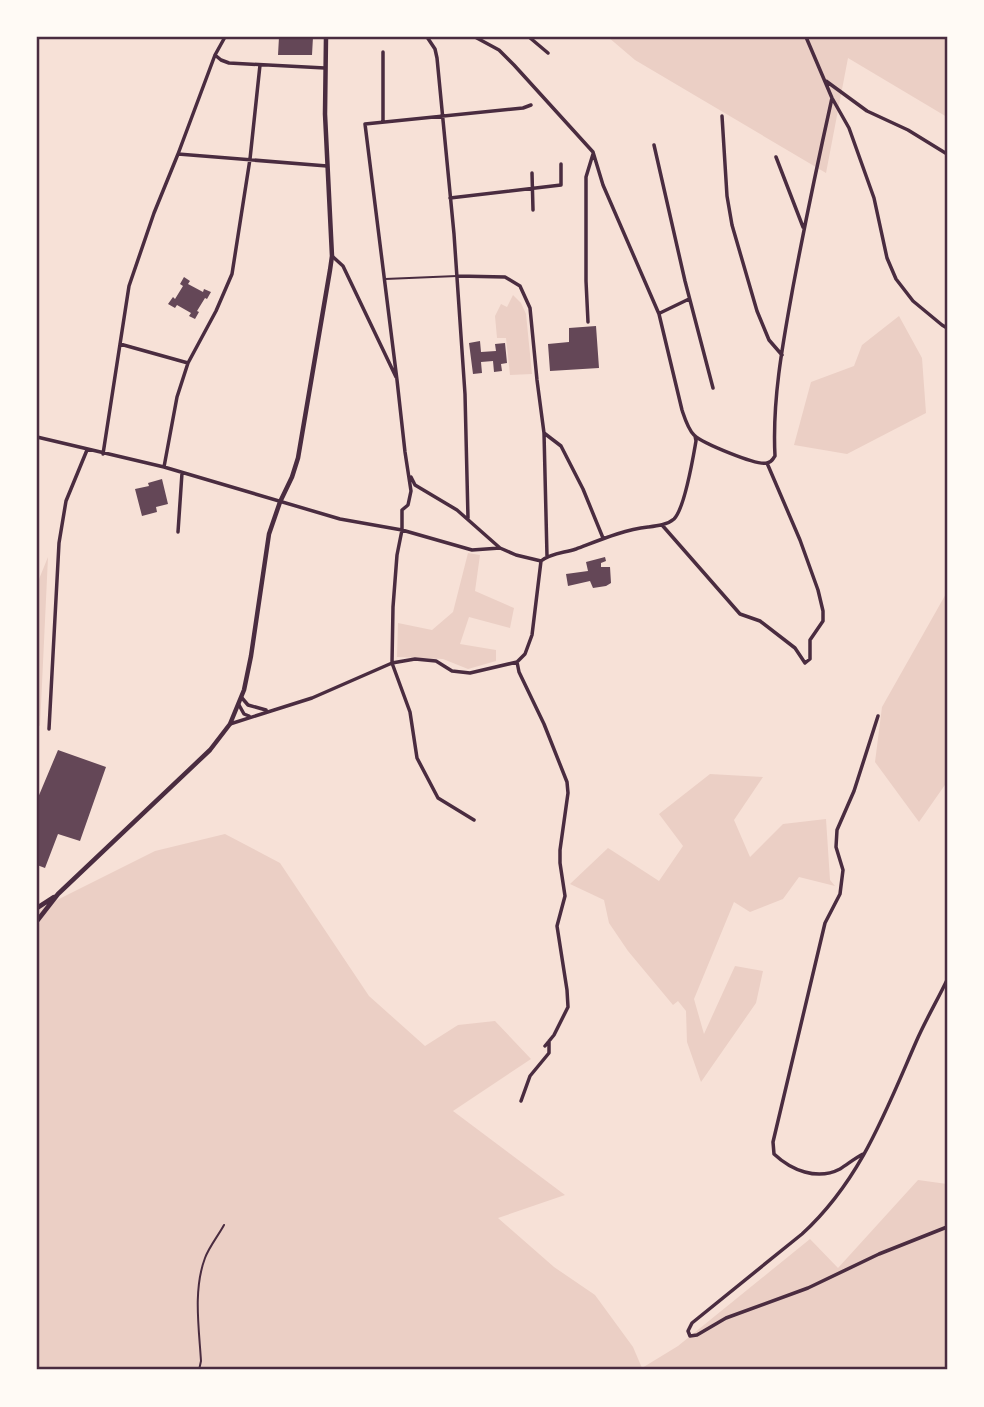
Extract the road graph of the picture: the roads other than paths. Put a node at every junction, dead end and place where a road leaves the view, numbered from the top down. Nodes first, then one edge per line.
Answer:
1 (225, 37) edge
2 (326, 37) edge
3 (427, 37) edge
4 (475, 37) edge
5 (528, 37) edge
6 (806, 37) edge
7 (383, 52) dead end
8 (548, 53) dead end
9 (215, 55) junction
10 (260, 65) junction
11 (325, 68) junction
12 (824, 79) junction
13 (831, 98) junction
14 (531, 105) dead end
15 (722, 116) dead end
16 (442, 117) junction
17 (383, 122) junction
18 (654, 145) dead end
19 (593, 152) junction
20 (947, 154) edge
21 (178, 155) junction
22 (776, 157) dead end
23 (250, 159) junction
24 (561, 164) dead end
25 (328, 166) junction
26 (532, 173) dead end
27 (532, 189) junction
28 (450, 198) junction
29 (533, 210) dead end
30 (804, 229) junction
31 (332, 256) junction
32 (457, 275) junction
33 (384, 279) junction
34 (690, 299) junction
35 (659, 314) junction
36 (587, 323) dead end
37 (947, 328) edge
38 (120, 344) junction
39 (782, 355) junction
40 (188, 363) junction
41 (397, 380) junction
42 (713, 388) dead end
43 (544, 433) junction
44 (695, 436) junction
45 (37, 437) edge
46 (87, 450) junction
47 (103, 454) junction
48 (767, 463) junction
49 (164, 467) junction
50 (408, 469) junction
51 (182, 472) junction
52 (280, 502) junction
53 (468, 518) junction
54 (662, 525) junction
55 (402, 530) junction
56 (178, 532) dead end
57 (603, 538) junction
58 (500, 548) junction
59 (547, 556) junction
60 (541, 561) junction
61 (517, 662) junction
62 (391, 663) junction
63 (242, 698) junction
64 (239, 705) junction
65 (248, 705) junction
66 (268, 711) junction
67 (878, 716) dead end
68 (251, 717) junction
69 (230, 724) junction
70 (49, 729) dead end
71 (474, 820) dead end
72 (58, 894) junction
73 (37, 908) edge
74 (37, 922) edge
75 (947, 980) edge
76 (549, 1041) junction
77 (545, 1046) dead end
78 (521, 1101) dead end
79 (865, 1153) junction
80 (947, 1227) edge

1 - 9 street
2 - 11 main road
3 - 16 street
4 - 19 street
5 - 8 street
6 - 12 street
7 - 17 street
9 - 10 street
9 - 21 street
10 - 11 street
10 - 23 street
11 - 25 main road
12 - 13 street
12 - 20 street
13 - 30 street
13 - 37 street
14 - 16 street
15 - 39 street
16 - 17 street
16 - 28 street
17 - 33 street
18 - 34 street
19 - 35 street
19 - 36 street
21 - 23 street
21 - 38 street
22 - 30 street
23 - 25 street
23 - 40 street
24 - 27 street
25 - 31 main road
26 - 27 street
27 - 28 street
27 - 29 street
28 - 32 street
30 - 39 street
31 - 41 street
31 - 52 main road
32 - 33 lane
32 - 43 street
32 - 53 street
33 - 41 street
34 - 35 street
34 - 42 street
35 - 44 street
38 - 40 street
38 - 47 street
39 - 48 street
40 - 49 street
41 - 50 street
43 - 57 street
43 - 59 street
44 - 48 street
44 - 54 street
45 - 46 street
46 - 47 street
46 - 70 street
47 - 49 street
48 - 54 street
49 - 51 street
50 - 53 street
50 - 55 street
51 - 52 street
51 - 56 street
52 - 55 street
52 - 63 main road
53 - 58 street
54 - 57 street
55 - 58 street
55 - 62 street
57 - 59 street
58 - 60 street
59 - 60 street
60 - 61 street
61 - 62 street
61 - 76 street
62 - 66 street
62 - 71 street
63 - 64 main road
63 - 65 street
64 - 65 street
64 - 68 street
64 - 69 main road
65 - 66 street
66 - 68 street
67 - 79 street
68 - 69 street
69 - 72 main road
72 - 73 main road
72 - 74 main road
75 - 79 street
76 - 77 street
76 - 78 street
79 - 80 street

